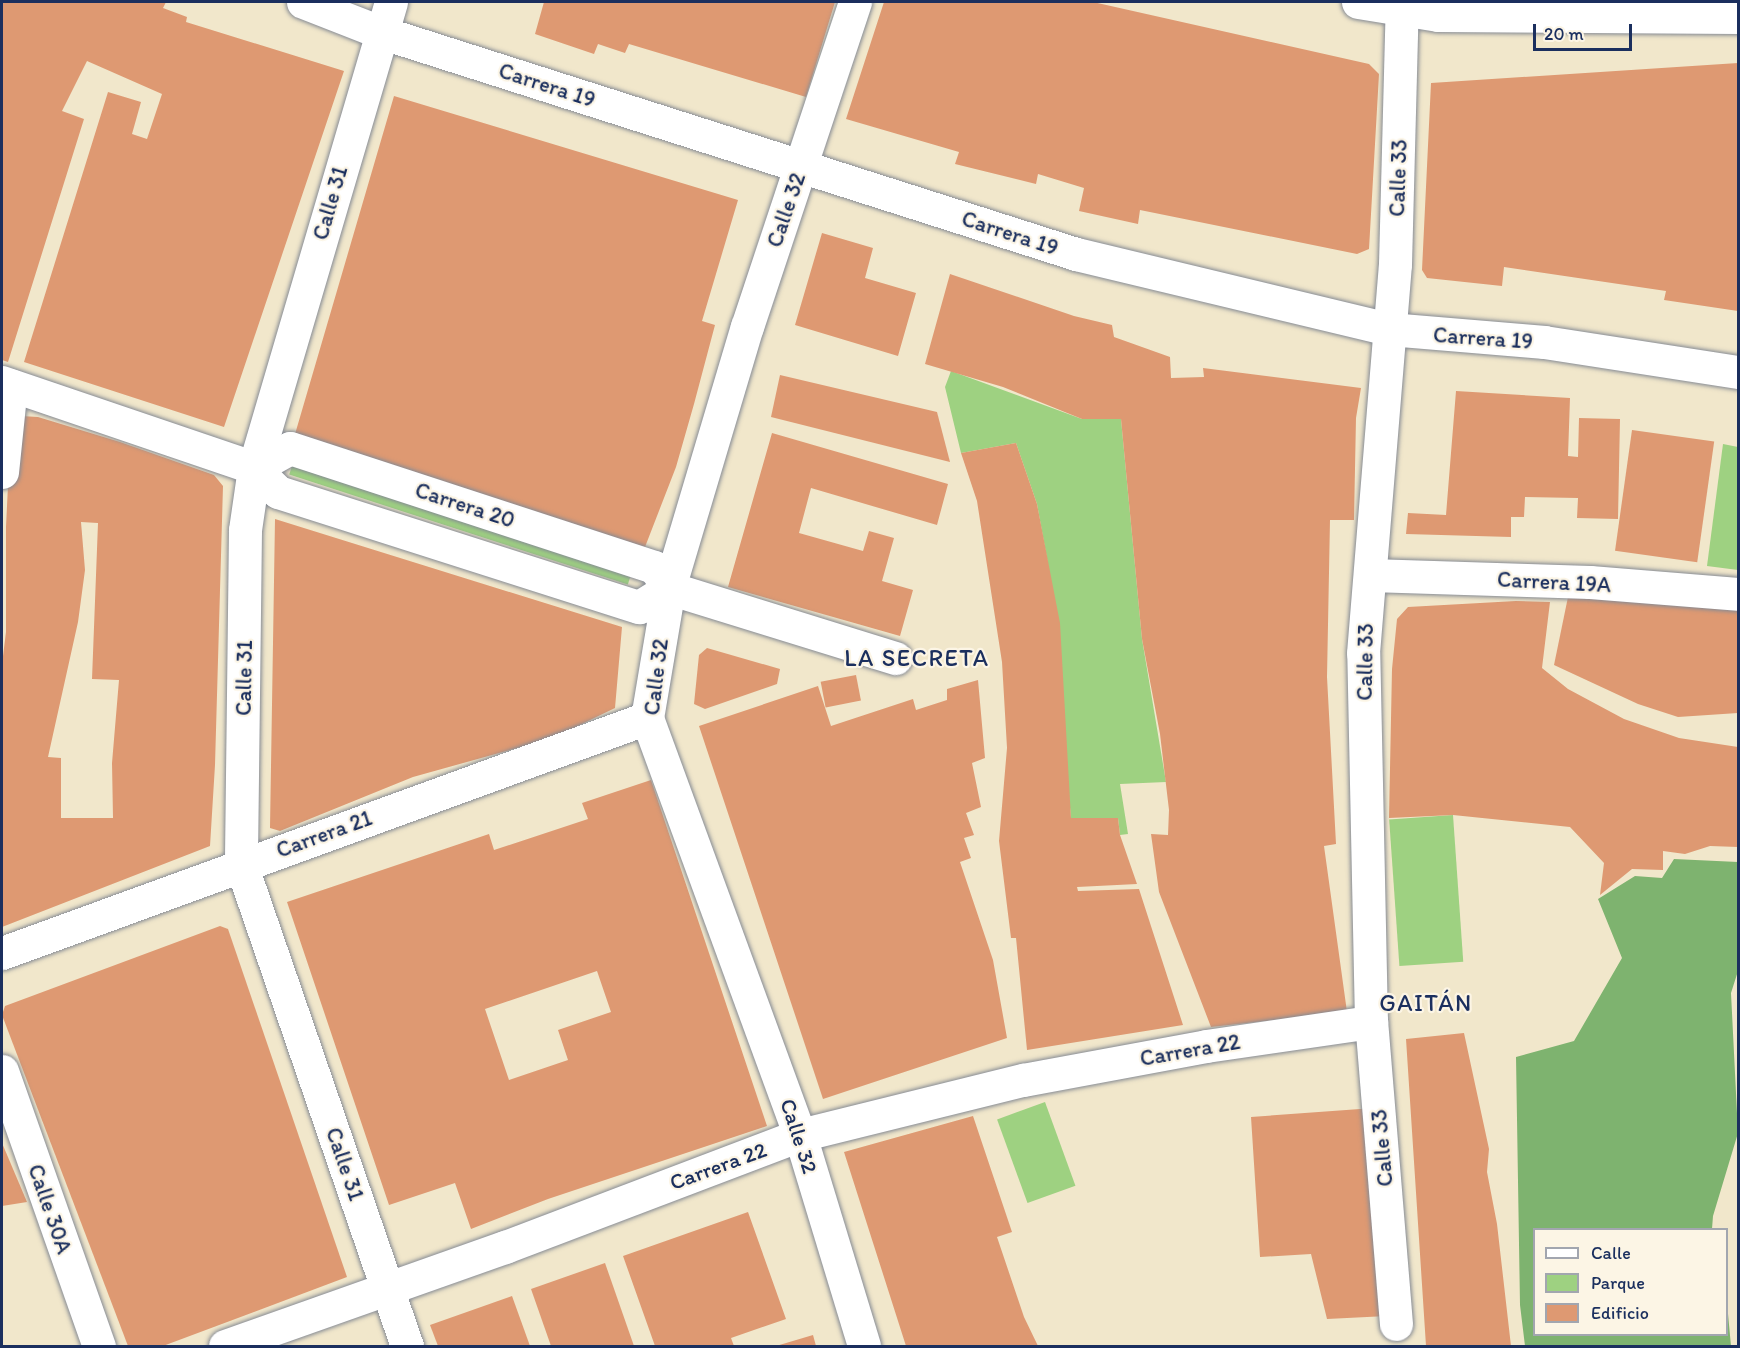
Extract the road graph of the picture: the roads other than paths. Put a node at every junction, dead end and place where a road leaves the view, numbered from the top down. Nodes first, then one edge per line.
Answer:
1 (303, 2) edge
2 (391, 2) edge
3 (855, 2) edge
4 (1358, 2) edge
5 (1404, 6) edge
6 (1738, 17) edge
7 (380, 32) junction
8 (801, 165) junction
9 (1389, 329) junction
10 (1738, 372) edge
11 (6, 383) edge
12 (254, 468) junction
13 (2, 472) edge
14 (1370, 575) junction
15 (669, 588) junction
16 (1738, 594) edge
17 (895, 658) dead end
18 (647, 718) junction
19 (241, 864) junction
20 (2, 953) edge
21 (1371, 1022) junction
22 (2, 1071) edge
23 (800, 1136) junction
24 (387, 1286) junction
25 (1396, 1324) dead end
26 (99, 1347) edge
27 (225, 1347) edge
28 (407, 1347) edge
29 (864, 1347) edge

1 - 7 street, Carrera 19
2 - 7 street, Calle 31
3 - 8 street, Calle 32
4 - 5 street
5 - 6 street
5 - 9 street, Calle 33
7 - 8 street, Carrera 19
7 - 12 street, Calle 31
8 - 9 street, Carrera 19
8 - 15 street, Calle 32
9 - 10 street, Carrera 19
9 - 14 street, Calle 33
11 - 12 street, Carrera 20
11 - 13 street
12 - 15 street, Carrera 20
12 - 15 street, Carrera 20
12 - 19 street, Calle 31
14 - 16 street, Carrera 19A
14 - 21 street, Calle 33
15 - 17 street
15 - 18 street, Calle 32
18 - 19 street, Carrera 21
18 - 23 street, Calle 32
19 - 20 street, Carrera 21
19 - 24 street, Calle 31
21 - 23 street, Carrera 22
21 - 25 street, Calle 33
22 - 26 street, Calle 30A
23 - 24 street, Carrera 22
23 - 29 street, Calle 32
24 - 27 street, Carrera 22
24 - 28 street, Calle 31

